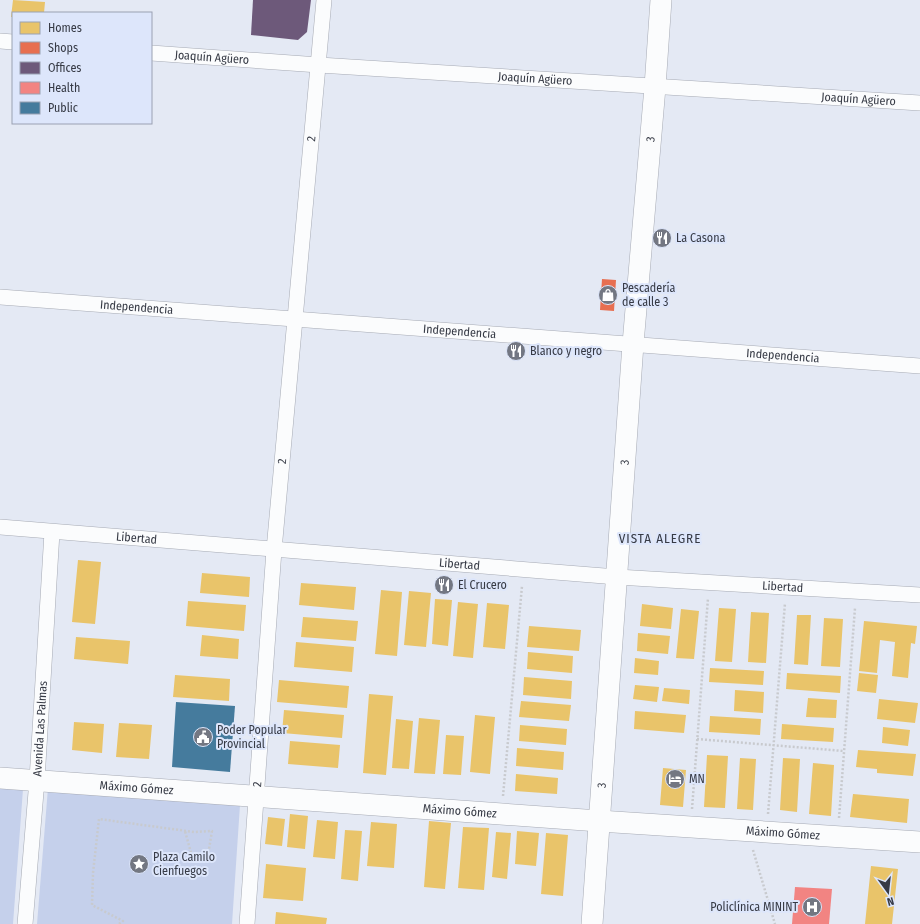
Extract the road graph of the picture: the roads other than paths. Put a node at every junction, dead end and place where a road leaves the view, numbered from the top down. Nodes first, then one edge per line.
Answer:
1 (324, 0) edge
2 (661, 0) edge
3 (0, 41) edge
4 (12, 42) edge
5 (152, 53) edge
6 (319, 66) junction
7 (655, 87) junction
8 (920, 103) edge
9 (0, 297) edge
10 (296, 320) junction
11 (634, 344) junction
12 (920, 366) edge
13 (0, 527) edge
14 (52, 532) junction
15 (274, 550) junction
16 (616, 577) junction
17 (920, 595) edge
18 (0, 778) edge
19 (37, 780) junction
20 (257, 796) junction
21 (599, 821) junction
22 (920, 842) edge
23 (25, 924) edge
24 (247, 924) edge
25 (592, 924) edge

1 - 6 street, 2
2 - 7 main road, 3
3 - 4 street
5 - 6 street, Joaquín Agüero
6 - 7 street, Joaquín Agüero
6 - 10 street, 2
7 - 8 street, Joaquín Agüero
7 - 11 main road, 3
9 - 10 street, Independencia
10 - 11 street, Independencia
10 - 15 street, 2
11 - 12 street, Independencia
11 - 16 main road, 3
13 - 14 street, Libertad
14 - 15 street, Libertad
14 - 19 street, Avenida Las Palmas
15 - 16 street, Libertad
15 - 20 street, 2
16 - 17 street, Libertad
16 - 21 main road, 3
18 - 19 main road, Máximo Gómez
19 - 20 main road, Máximo Gómez
19 - 23 street, Avenida Las Palmas
20 - 21 main road, Máximo Gómez
20 - 24 street, 2
21 - 22 main road, Máximo Gómez
21 - 25 main road, 3

